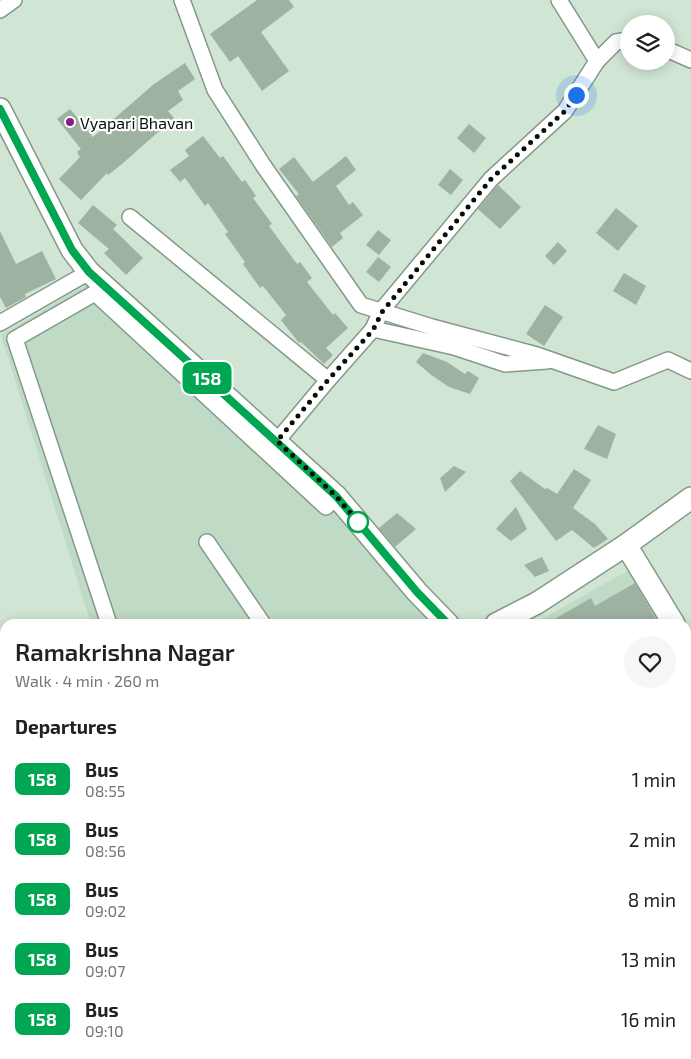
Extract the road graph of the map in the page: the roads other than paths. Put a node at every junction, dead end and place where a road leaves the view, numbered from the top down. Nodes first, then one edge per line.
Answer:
1 (14, 0) edge
2 (182, 0) edge
3 (559, 0) edge
4 (0, 10) edge
5 (620, 41) edge
6 (675, 53) edge
7 (691, 60) edge
8 (597, 61) junction
9 (0, 109) edge
10 (130, 217) dead end
11 (89, 272) junction
12 (382, 312) junction
13 (0, 324) edge
14 (373, 330) junction
15 (556, 361) junction
16 (691, 371) edge
17 (328, 380) junction
18 (277, 441) junction
19 (336, 496) junction
20 (691, 498) edge
21 (207, 542) dead end
22 (626, 545) junction
23 (107, 619) edge
24 (260, 619) edge
25 (443, 619) edge
26 (506, 619) edge
27 (671, 619) edge

1 - 4 street
2 - 12 street
3 - 8 street
5 - 8 street
6 - 7 street
8 - 12 street
9 - 11 main road
10 - 17 street
11 - 13 street
11 - 18 main road
12 - 14 street
12 - 15 street
14 - 15 street
14 - 17 street
15 - 16 street
17 - 18 street
18 - 19 main road
19 - 23 street
19 - 25 main road
20 - 22 main road
21 - 24 street
22 - 26 main road
22 - 27 main road

